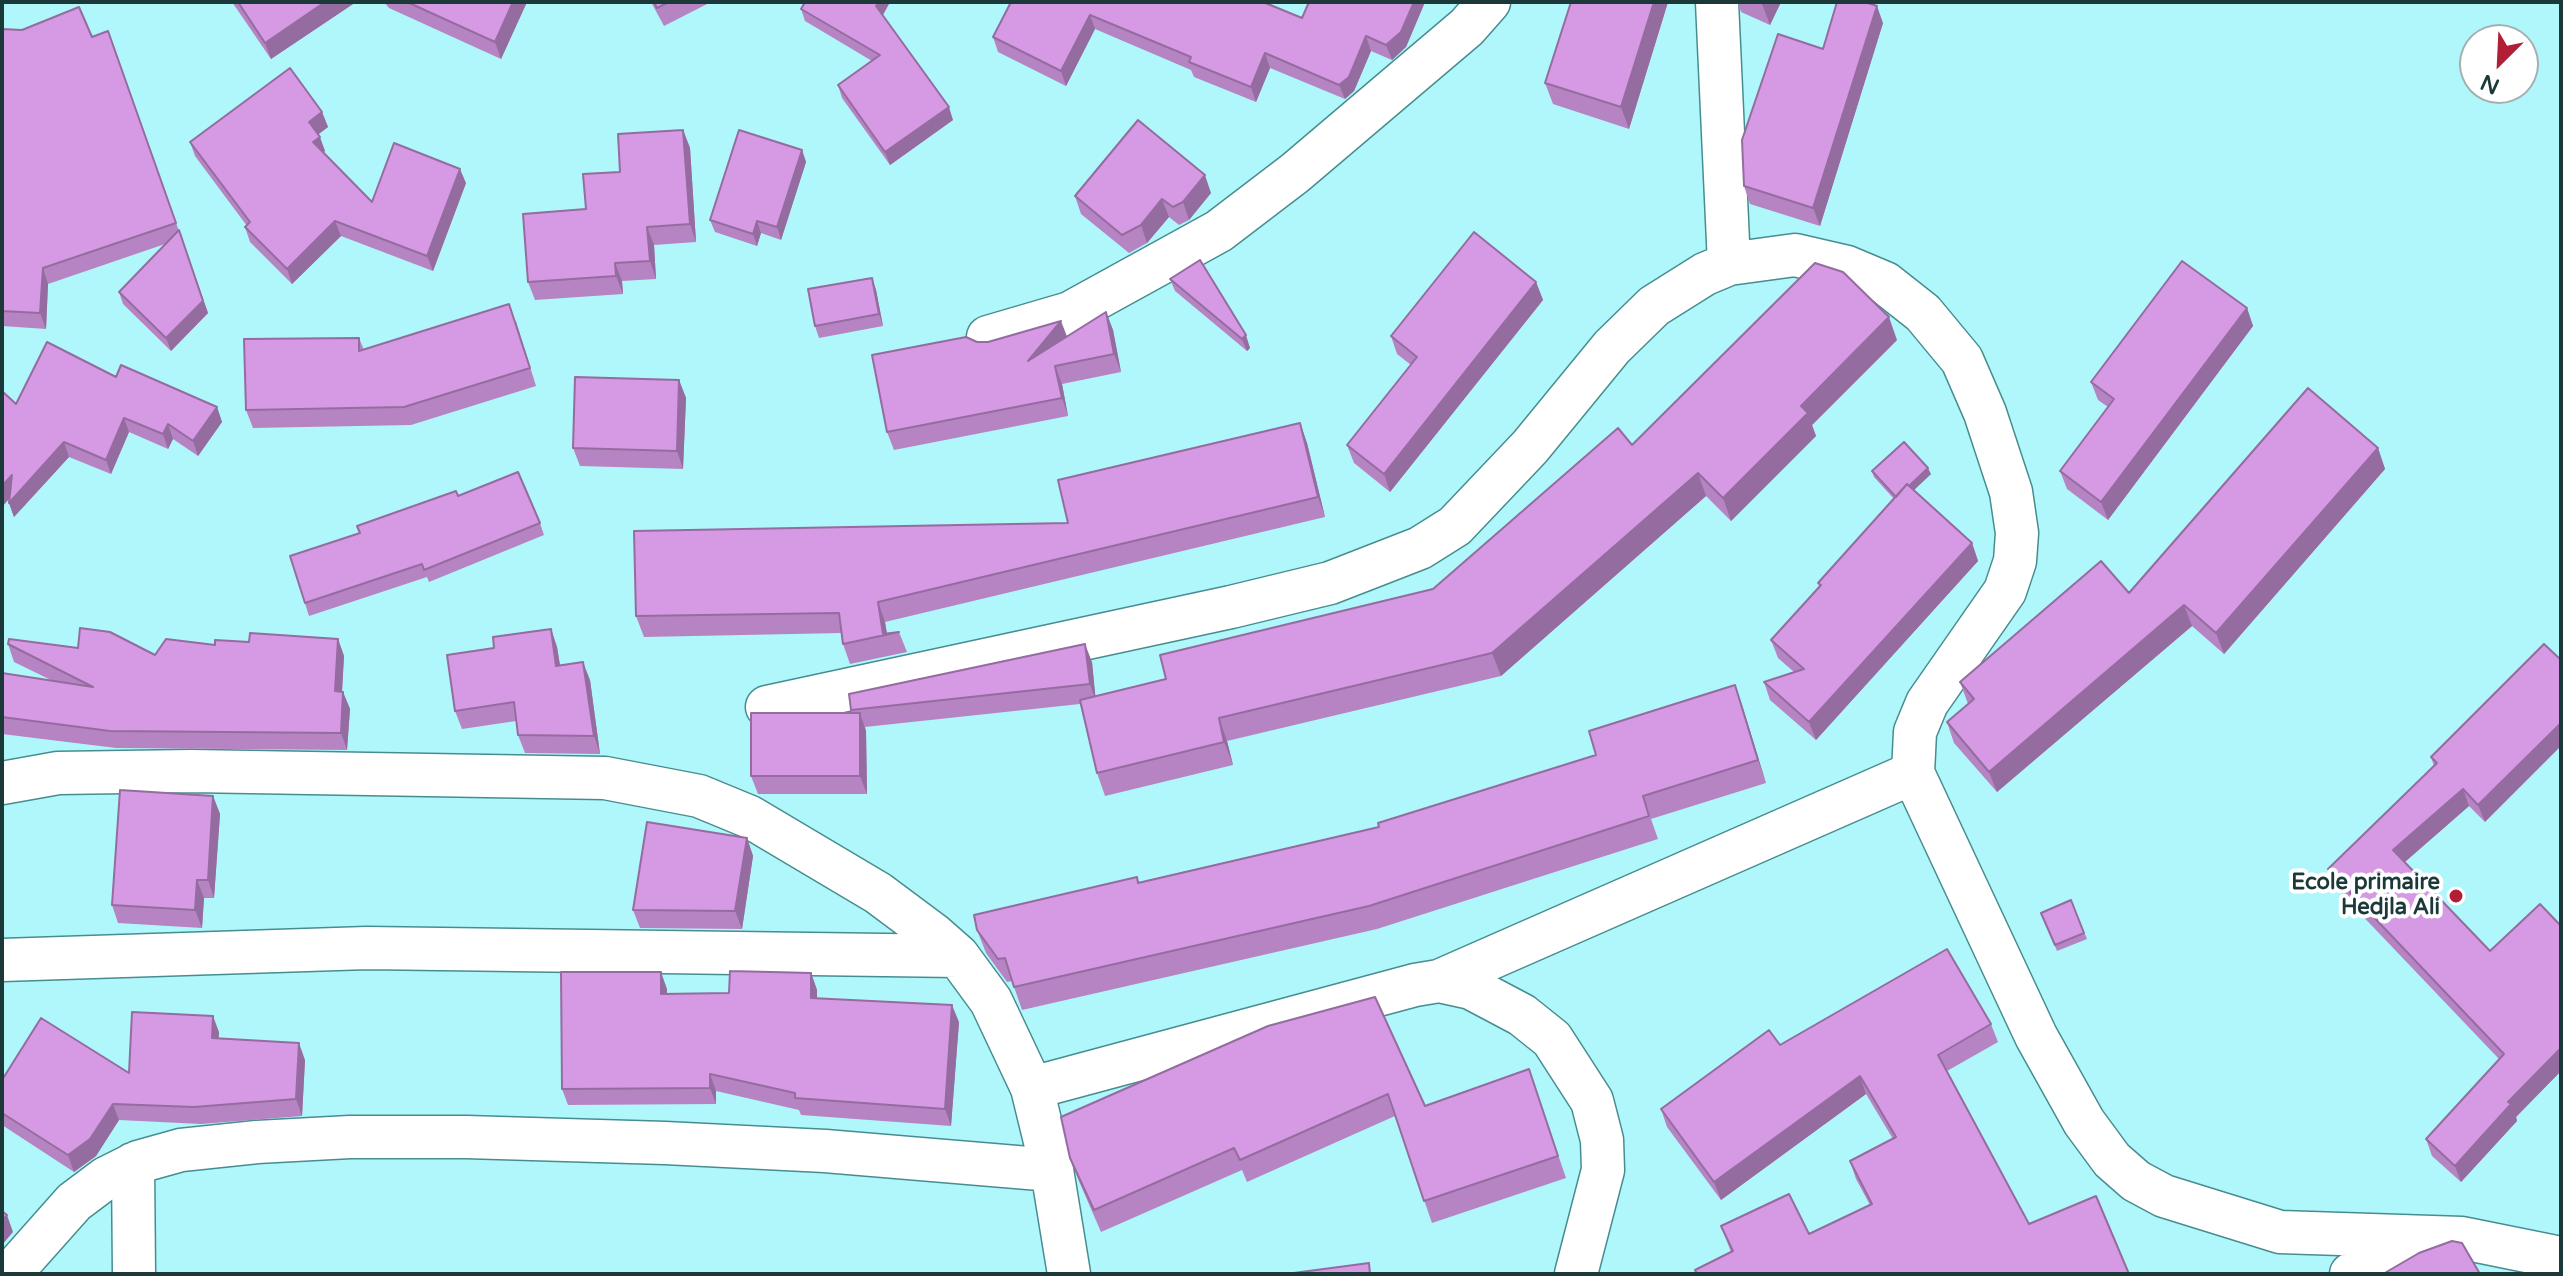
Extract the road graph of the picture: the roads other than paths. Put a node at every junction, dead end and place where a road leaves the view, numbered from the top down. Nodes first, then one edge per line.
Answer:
1 (1489, 2) edge
2 (1717, 2) edge
3 (1729, 264) junction
4 (988, 337) dead end
5 (767, 707) dead end
6 (1913, 773) junction
7 (2, 783) edge
8 (958, 956) junction
9 (2, 960) edge
10 (1439, 981) junction
11 (1032, 1088) junction
12 (133, 1164) junction
13 (1052, 1170) junction
14 (2462, 1238) junction
15 (2561, 1258) edge
16 (10, 1274) edge
17 (134, 1274) edge
18 (1069, 1274) edge
19 (1576, 1274) edge
20 (2351, 1274) edge

1 - 4 street
2 - 3 street
3 - 5 street
3 - 6 street
6 - 10 street
6 - 14 street
7 - 8 street
8 - 9 street
8 - 11 street
10 - 11 street
10 - 19 street
11 - 13 street
12 - 13 street
12 - 16 street
12 - 17 street
13 - 18 street
14 - 15 street
14 - 20 street

